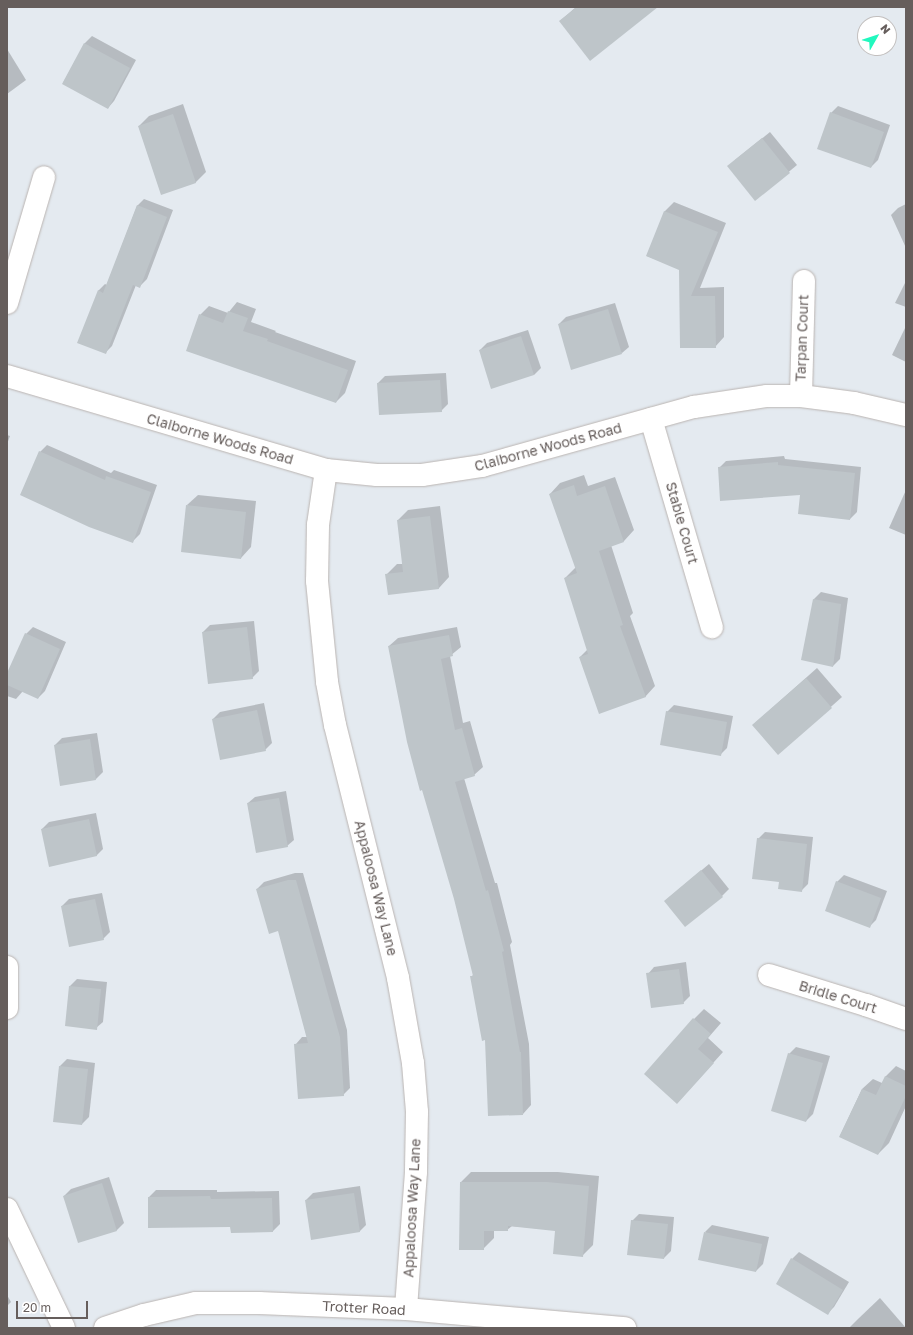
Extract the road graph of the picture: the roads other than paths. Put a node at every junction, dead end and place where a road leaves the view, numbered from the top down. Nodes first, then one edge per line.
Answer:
1 (44, 177) dead end
2 (804, 281) dead end
3 (7, 302) edge
4 (7, 376) edge
5 (801, 396) junction
6 (906, 415) edge
7 (651, 419) junction
8 (326, 470) junction
9 (712, 627) dead end
10 (7, 967) edge
11 (770, 975) dead end
12 (7, 1008) edge
13 (906, 1019) edge
14 (7, 1209) edge
15 (406, 1309) junction
16 (64, 1328) edge
17 (105, 1328) edge
18 (625, 1328) edge

1 - 3 street
2 - 5 street, Tarpan Court
4 - 8 street, Claiborne Woods Road
5 - 6 street, Claiborne Woods Road
5 - 7 street, Claiborne Woods Road
7 - 8 street, Claiborne Woods Road
7 - 9 street, Stable Court
8 - 15 street, Appaloosa Way Lane
10 - 12 street
11 - 13 street, Bridle Court
14 - 16 street
15 - 17 street, Trotter Road
15 - 18 street, Trotter Road

